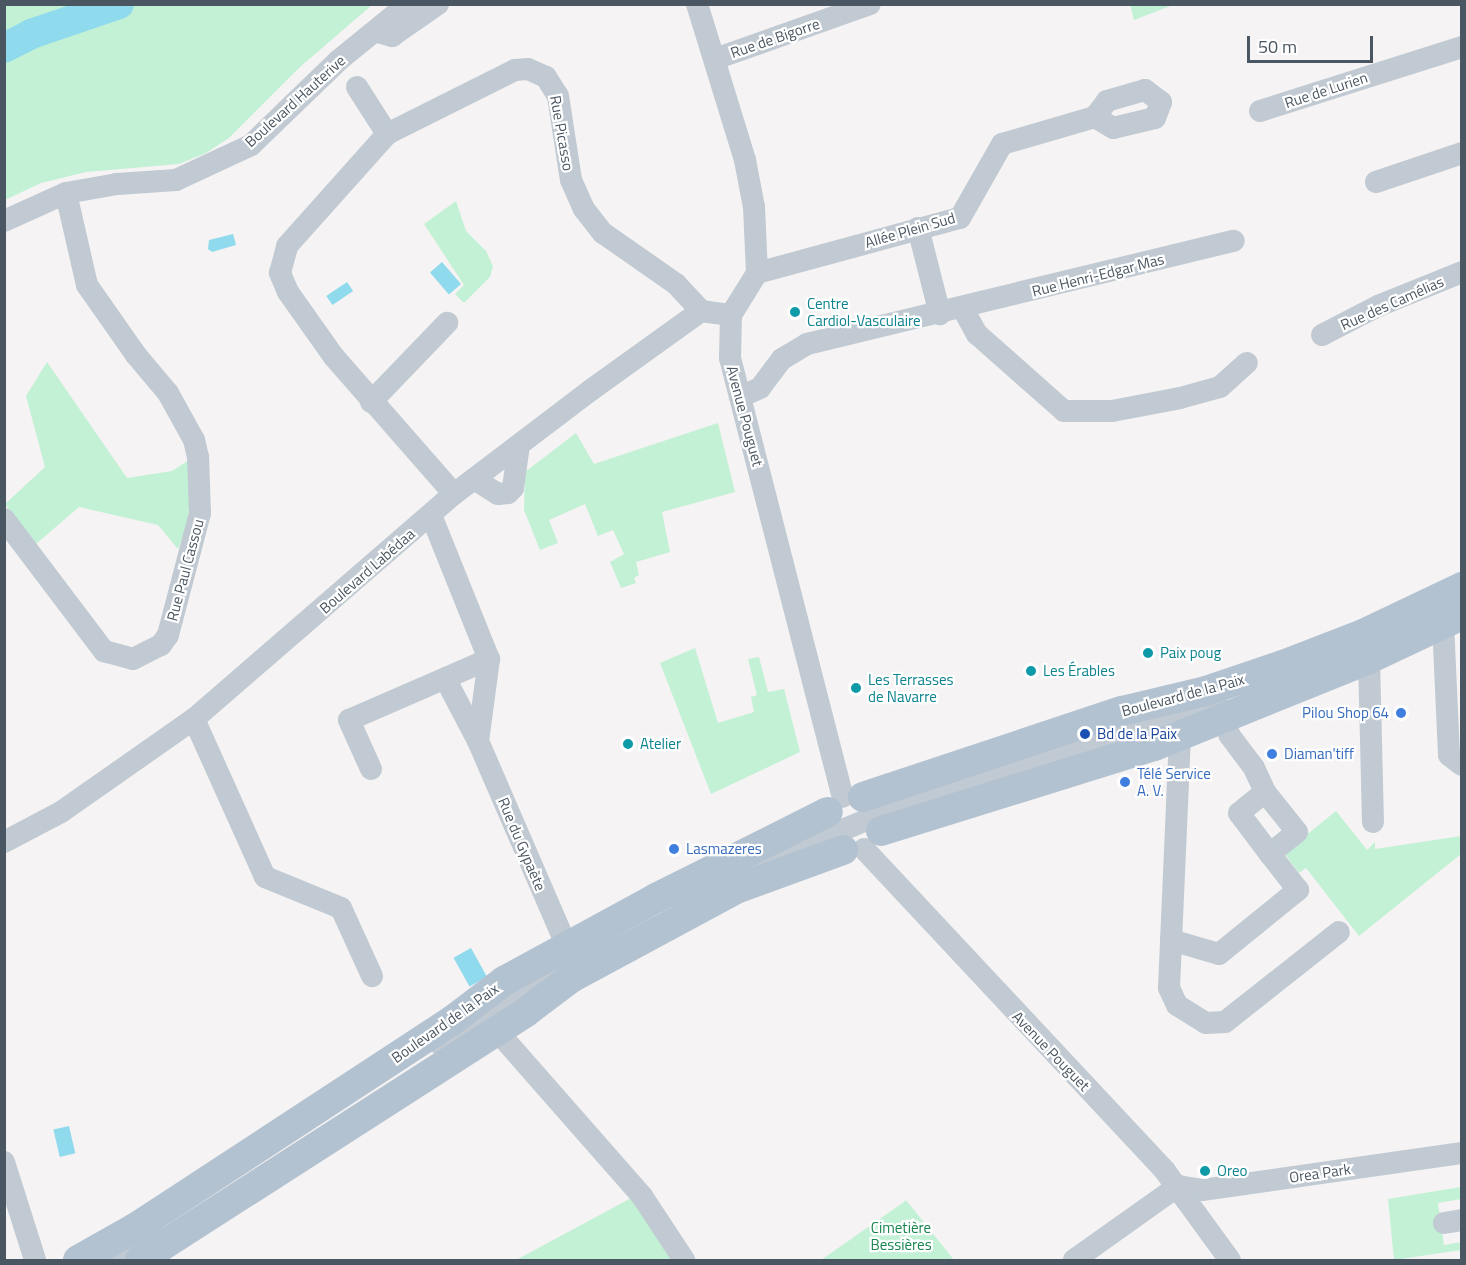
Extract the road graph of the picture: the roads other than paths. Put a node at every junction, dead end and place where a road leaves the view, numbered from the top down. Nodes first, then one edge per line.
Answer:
1 (408, 4) edge
2 (438, 4) edge
3 (697, 4) edge
4 (870, 4) edge
5 (375, 31) junction
6 (1461, 47) edge
7 (715, 59) junction
8 (357, 87) dead end
9 (1260, 111) dead end
10 (1095, 117) dead end
11 (387, 134) junction
12 (1461, 153) edge
13 (1376, 182) dead end
14 (66, 193) junction
15 (4, 221) edge
16 (918, 228) junction
17 (1234, 241) dead end
18 (1461, 272) edge
19 (757, 273) junction
20 (963, 309) junction
21 (700, 311) junction
22 (940, 314) junction
23 (731, 315) junction
24 (447, 323) dead end
25 (1322, 335) dead end
26 (1247, 363) dead end
27 (740, 397) junction
28 (371, 402) junction
29 (519, 445) junction
30 (474, 479) junction
31 (454, 494) junction
32 (431, 515) junction
33 (4, 519) edge
34 (1454, 604) edge
35 (1371, 650) junction
36 (489, 659) junction
37 (446, 680) junction
38 (1223, 718) junction
39 (194, 719) junction
40 (1180, 736) junction
41 (478, 741) junction
42 (1461, 765) edge
43 (371, 769) dead end
44 (1265, 792) junction
45 (1373, 822) dead end
46 (854, 823) junction
47 (4, 842) edge
48 (1270, 854) junction
49 (1339, 932) dead end
50 (1171, 940) junction
51 (567, 947) junction
52 (372, 976) dead end
53 (497, 1031) junction
54 (1461, 1153) edge
55 (6, 1174) edge
56 (1178, 1186) junction
57 (34, 1260) edge
58 (78, 1260) edge
59 (110, 1260) edge
60 (140, 1260) edge
61 (684, 1260) edge
62 (1074, 1260) edge
63 (1230, 1260) edge

1 - 5 street, Boulevard Hauterive
2 - 5 street
3 - 7 street
4 - 7 street, Rue de Bigorre
5 - 14 street, Boulevard Hauterive
6 - 9 street, Rue de Lurien
7 - 19 street
8 - 11 street
10 - 16 street, Allée Plein Sud
11 - 21 street, Rue Picasso
11 - 28 street, Rue Picasso
12 - 13 street
14 - 15 street, Boulevard Hauterive
14 - 33 street, Rue Paul Cassou
16 - 19 street, Allée Plein Sud
16 - 22 street
17 - 20 street, Rue Henri-Edgar Mas
18 - 25 street, Rue des Camélias
19 - 23 street
20 - 22 street, Rue Henri-Edgar Mas
20 - 26 street
21 - 23 street
21 - 29 street, Boulevard Labédaa
22 - 27 street, Rue Henri-Edgar Mas
23 - 27 street, Avenue Pouguet
24 - 28 street
27 - 46 street, Avenue Pouguet
28 - 31 street, Rue Picasso
29 - 30 street, Boulevard Labédaa
29 - 30 street
30 - 31 street, Boulevard Labédaa
31 - 32 street, Boulevard Labédaa
32 - 36 street
32 - 39 street, Boulevard Labédaa
34 - 35 main road, Boulevard de la Paix
34 - 42 street
34 - 46 main road, Boulevard de la Paix
35 - 38 main road, Boulevard de la Paix
35 - 45 street
35 - 46 street
36 - 37 street
36 - 41 street
37 - 41 street, Rue du Gypaète
37 - 43 street
38 - 40 main road, Boulevard de la Paix
38 - 44 street
39 - 47 street, Boulevard Labédaa
39 - 52 street
40 - 46 main road, Boulevard de la Paix
40 - 50 street
41 - 51 street, Rue du Gypaète
44 - 48 street
44 - 48 street
46 - 51 main road, Boulevard de la Paix
46 - 53 main road, Boulevard de la Paix
46 - 56 street, Avenue Pouguet
46 - 59 street
48 - 50 street
49 - 50 street
51 - 58 main road, Boulevard de la Paix
53 - 60 main road, Boulevard de la Paix
53 - 61 street
54 - 56 street, Orea Park
55 - 57 street
56 - 62 street
56 - 63 street, Avenue Pouguet

